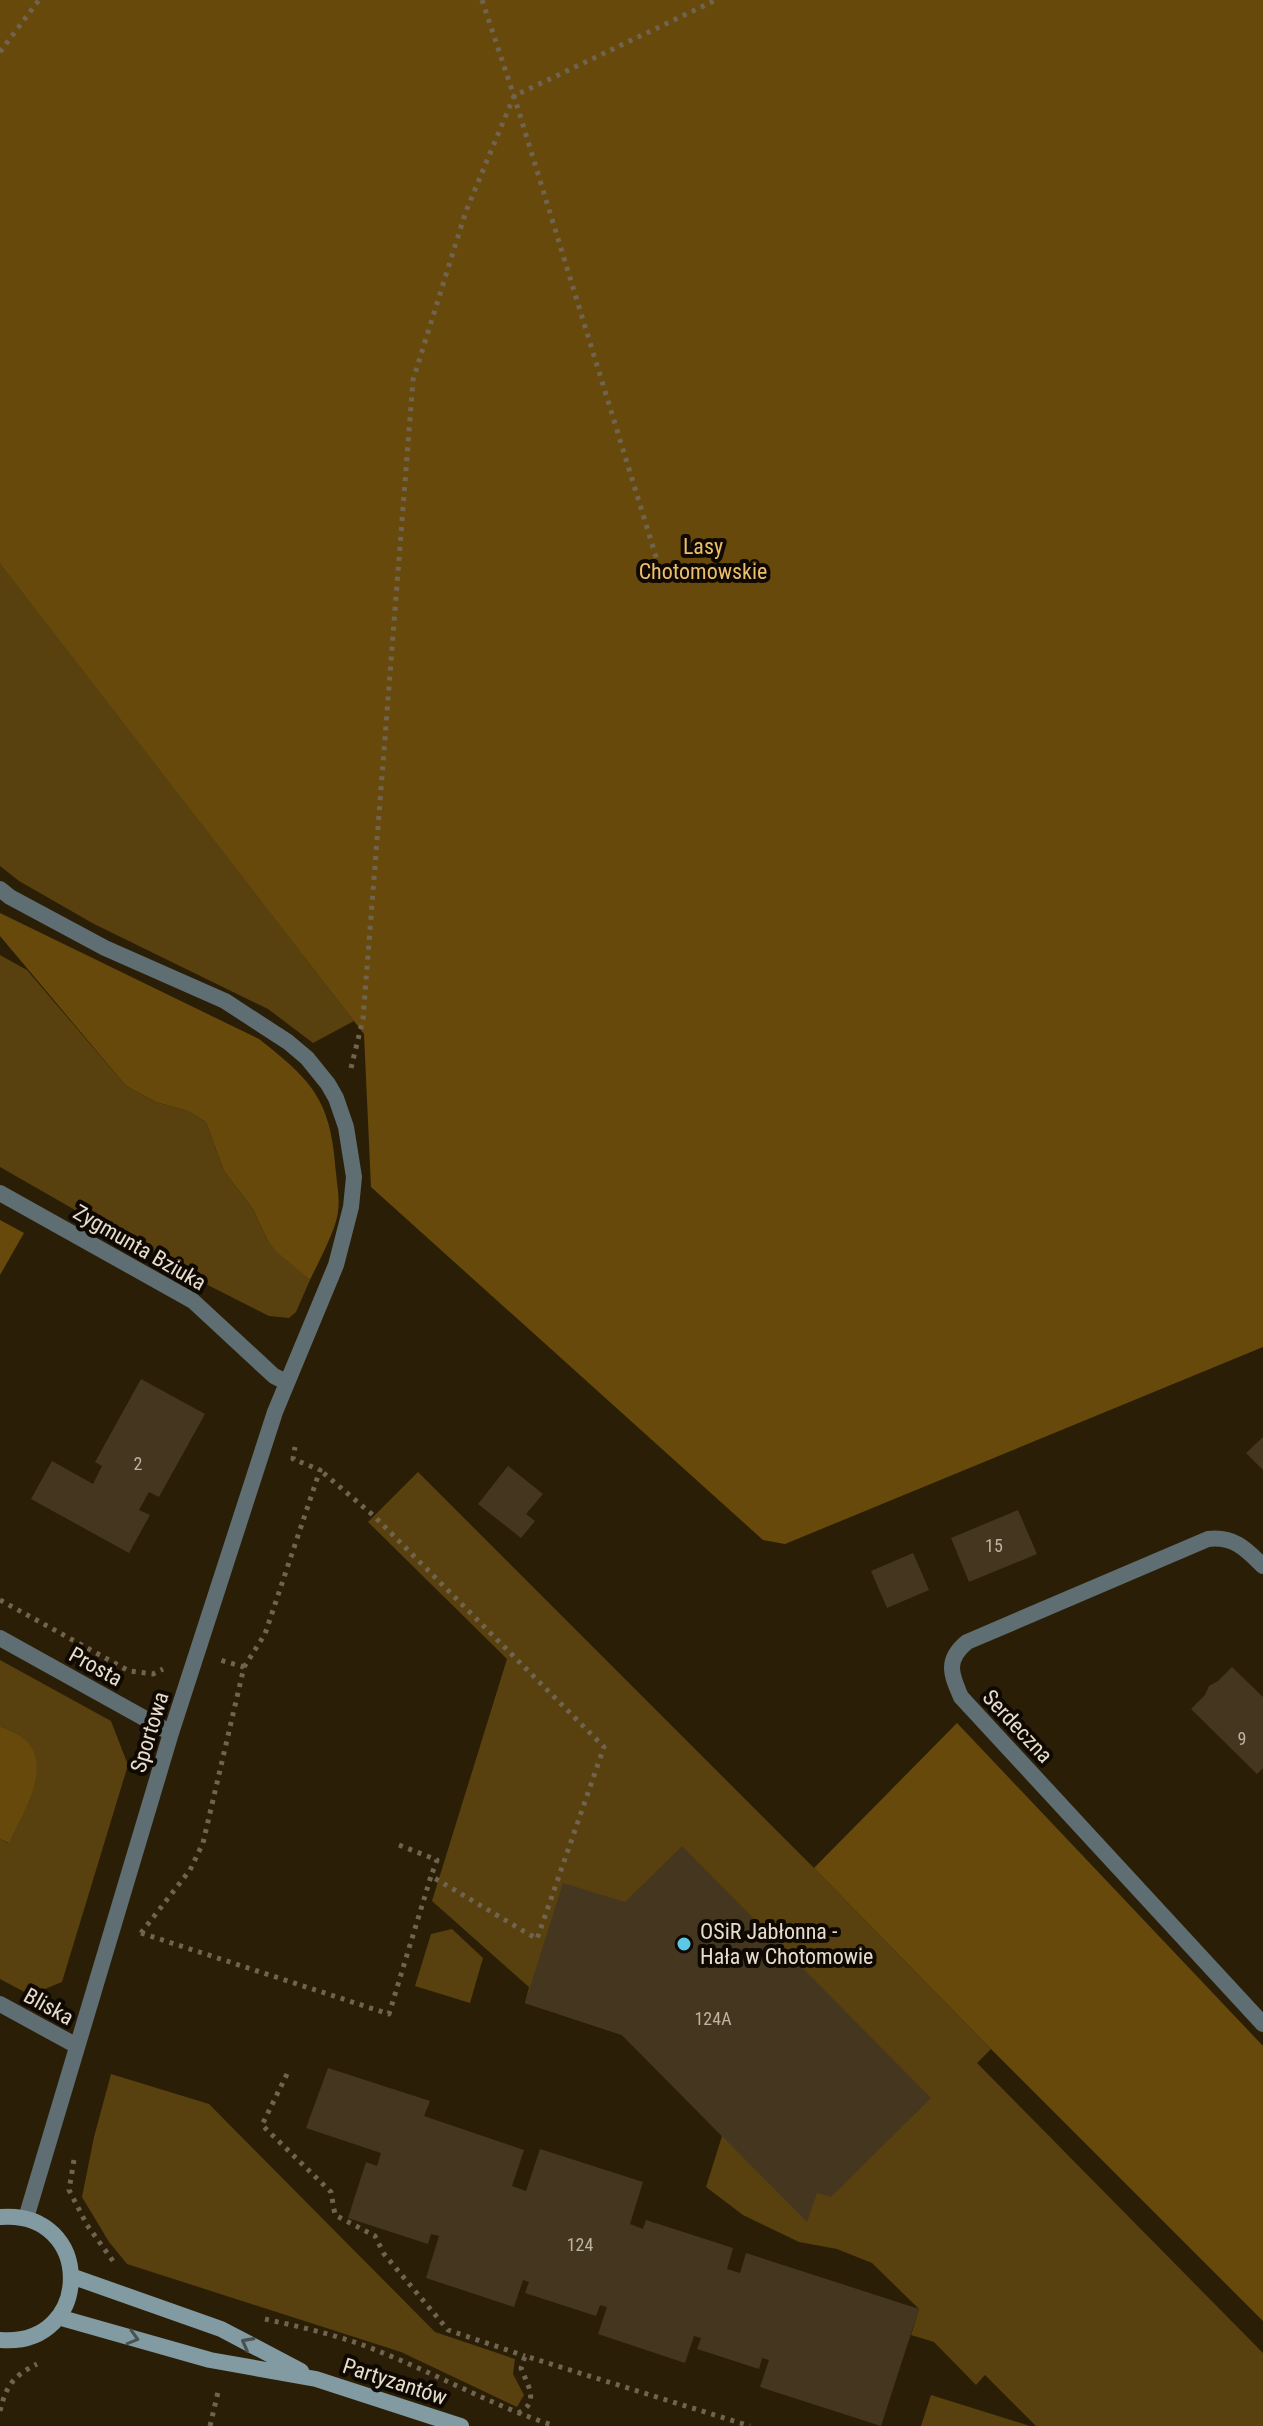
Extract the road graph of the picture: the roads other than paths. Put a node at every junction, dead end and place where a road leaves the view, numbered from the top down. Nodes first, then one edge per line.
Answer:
1 (0, 889) edge
2 (0, 1193) edge
3 (286, 1382) junction
4 (1263, 1566) edge
5 (0, 1638) edge
6 (171, 1733) junction
7 (0, 2004) edge
8 (1263, 2024) edge
9 (77, 2046) junction
10 (0, 2217) edge
11 (26, 2218) junction
12 (71, 2276) junction
13 (58, 2317) junction
14 (0, 2340) edge
15 (316, 2379) junction
16 (461, 2426) edge

1 - 3 street, Sportowa
2 - 3 street, Zygmunta Bziuka
3 - 6 street, Sportowa
4 - 8 street, Serdeczna
5 - 6 street, Prosta
6 - 9 street, Sportowa
7 - 9 street, Bliska
9 - 11 street, Sportowa
10 - 11 street
11 - 12 street
12 - 13 street
15 -> 12 street
13 - 14 street
13 -> 15 street
15 - 16 street, Partyzantów

